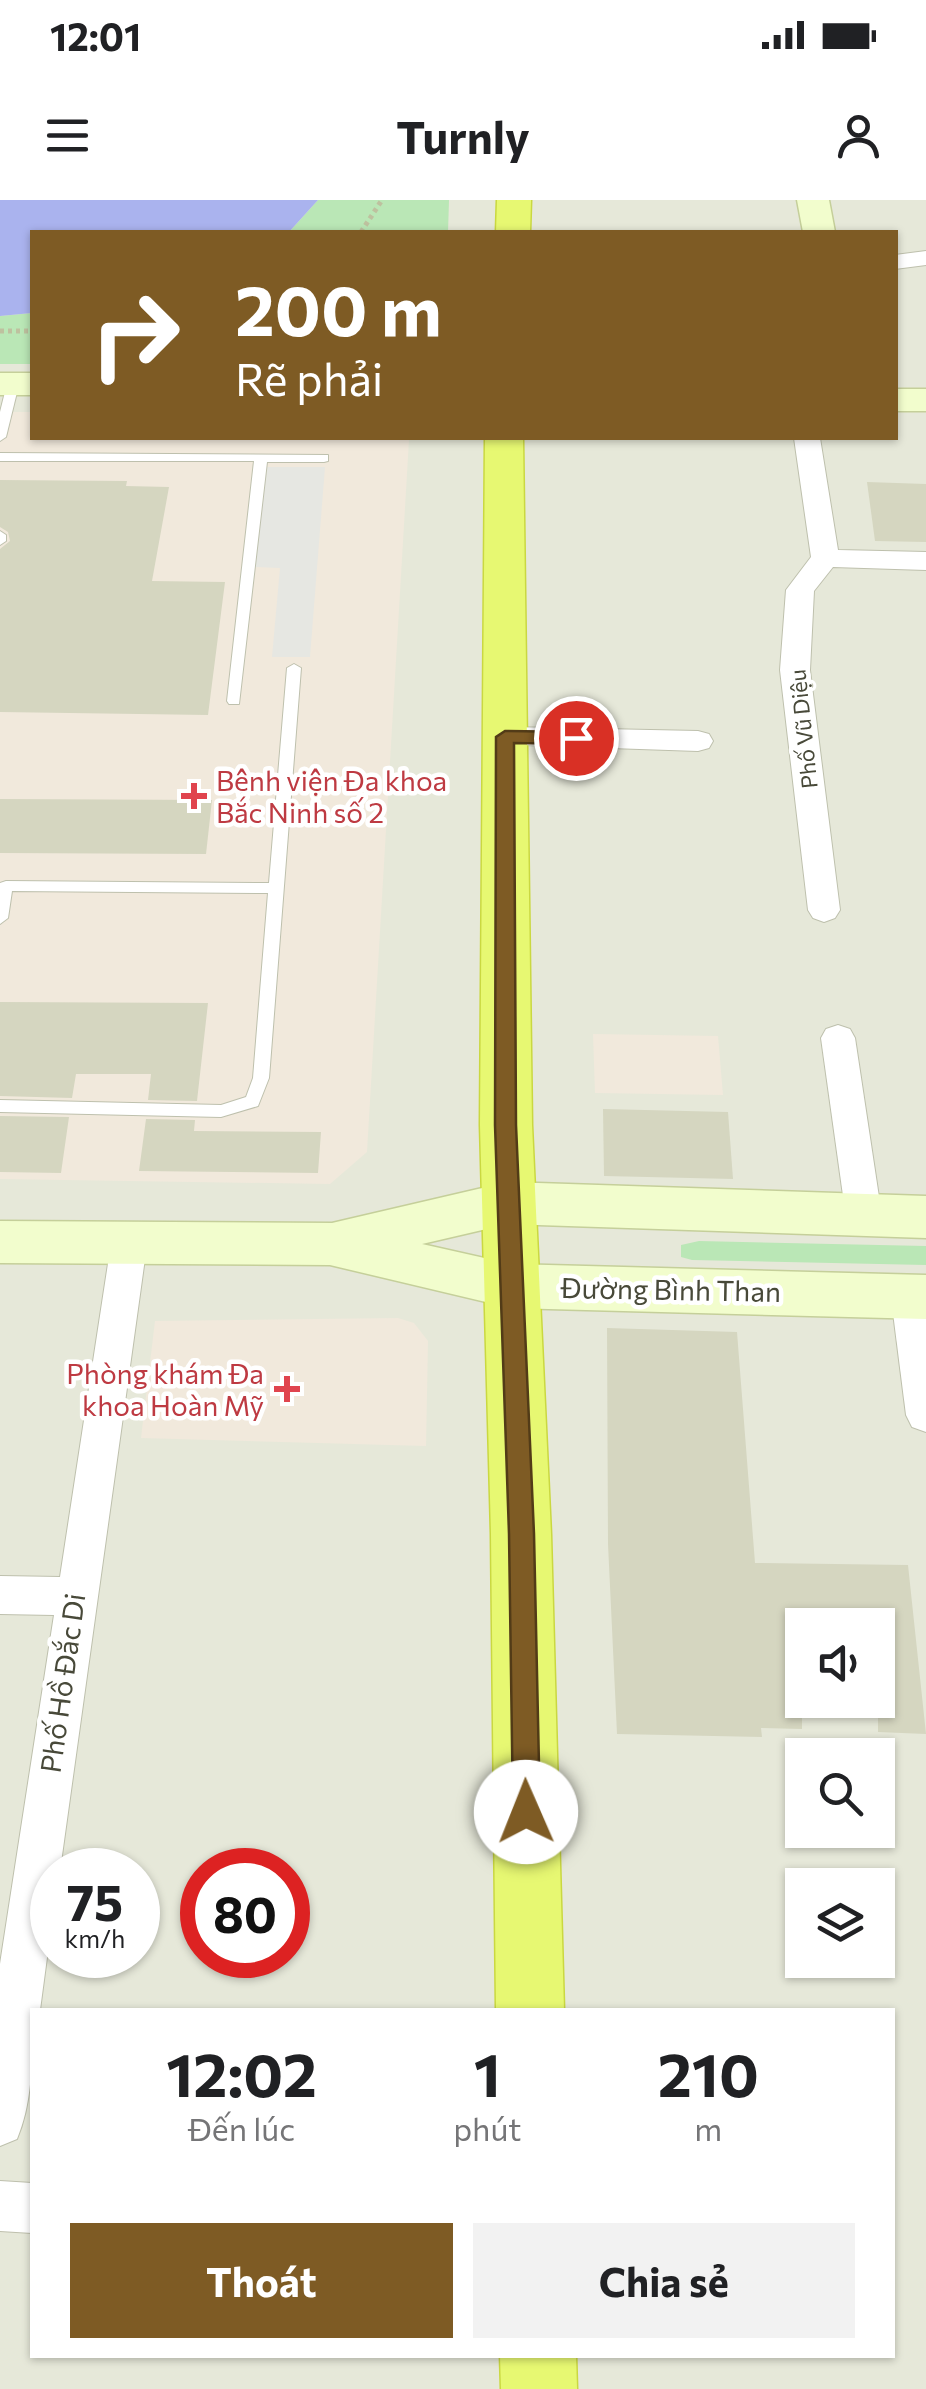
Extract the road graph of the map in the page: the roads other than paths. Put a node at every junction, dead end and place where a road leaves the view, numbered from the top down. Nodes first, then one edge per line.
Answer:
1 (514, 200) edge
2 (814, 200) edge
3 (513, 230) edge
4 (819, 230) edge
5 (926, 258) edge
6 (898, 262) edge
7 (15, 384) edge
8 (898, 400) edge
9 (926, 400) edge
10 (0, 436) edge
11 (504, 440) edge
12 (808, 440) edge
13 (0, 457) edge
14 (261, 458) junction
15 (324, 458) dead end
16 (826, 558) junction
17 (926, 561) edge
18 (294, 668) dead end
19 (234, 701) dead end
20 (505, 737) junction
21 (698, 740) dead end
22 (276, 888) junction
23 (824, 910) dead end
24 (0, 918) edge
25 (838, 1038) dead end
26 (0, 1106) edge
27 (508, 1203) junction
28 (864, 1217) junction
29 (926, 1217) edge
30 (0, 1242) edge
31 (129, 1244) junction
32 (330, 1244) junction
33 (511, 1286) junction
34 (918, 1297) edge
35 (926, 1415) edge
36 (0, 1595) edge
37 (75, 1596) junction
38 (13, 1943) edge
39 (530, 2008) edge
40 (0, 2122) edge
41 (0, 2206) edge
42 (30, 2208) edge
43 (538, 2358) edge
44 (539, 2389) edge

1 - 3 highway
2 - 4 main road
5 - 6 street
7 - 10 lane
8 - 9 main road
11 - 20 highway
12 - 16 street
13 - 14 lane
14 - 15 lane
14 - 19 lane
16 - 17 street
16 - 23 street, Phố Vũ Diệu
18 - 22 lane
20 - 21 street
20 - 27 highway
22 - 24 lane
22 - 26 lane
25 - 28 street
27 - 28 main road
27 - 32 main road
27 - 33 highway
28 - 29 main road
30 - 31 main road, Đường Bình Than
31 - 32 main road, Đường Bình Than
31 - 37 street, Phố Hồ Đắc Di
32 - 33 main road, Đường Bình Than
33 - 34 main road, Đường Bình Than
33 - 39 highway
34 - 35 street
36 - 37 street
37 - 38 street, Phố Hồ Đắc Di
38 - 40 street, Phố Hồ Đắc Di
41 - 42 street
43 - 44 highway

